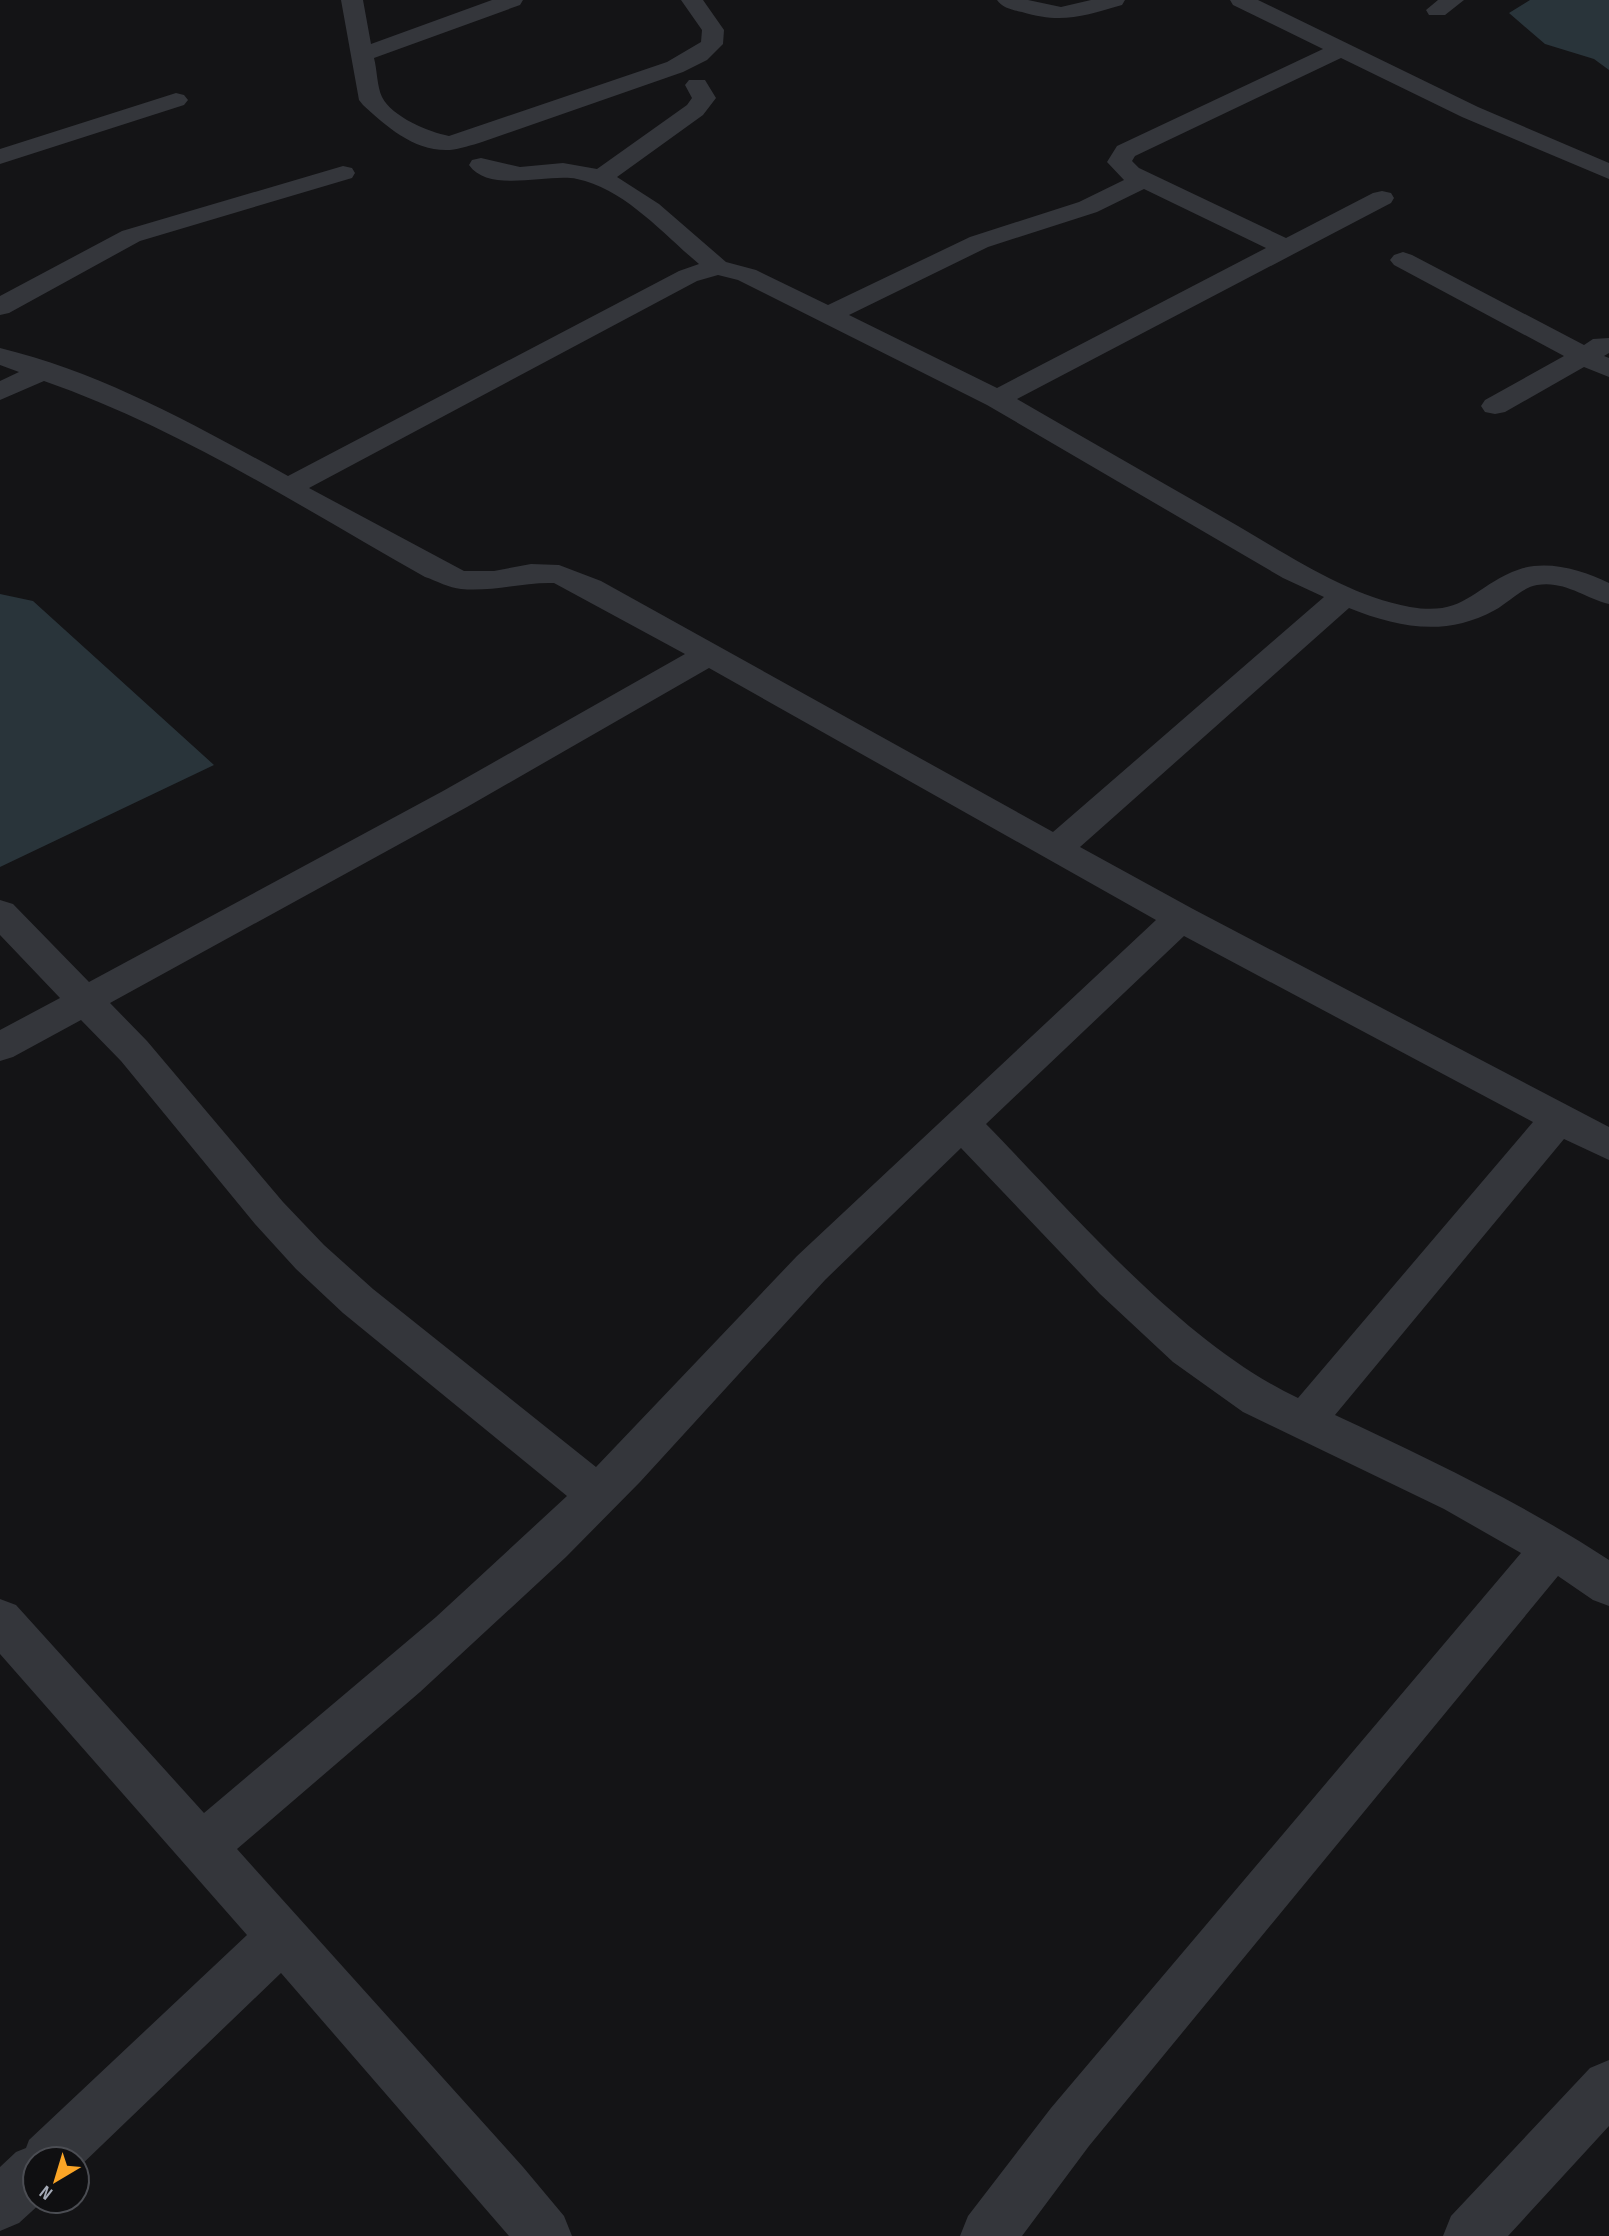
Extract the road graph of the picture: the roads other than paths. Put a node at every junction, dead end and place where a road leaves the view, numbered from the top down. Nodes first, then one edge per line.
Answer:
1 (352, 0) edge
2 (512, 0) edge
3 (692, 0) edge
4 (1008, 0) edge
5 (1114, 0) edge
6 (1241, 0) edge
7 (1341, 49) junction
8 (364, 54) junction
9 (697, 85) dead end
10 (176, 100) dead end
11 (0, 157) edge
12 (481, 165) dead end
13 (1609, 172) edge
14 (343, 173) dead end
15 (600, 178) junction
16 (1143, 180) junction
17 (1382, 198) dead end
18 (1286, 248) junction
19 (1403, 260) dead end
20 (717, 267) junction
21 (0, 307) edge
22 (828, 315) junction
23 (1609, 341) edge
24 (1584, 355) junction
25 (0, 356) edge
26 (1609, 369) edge
27 (41, 371) junction
28 (0, 392) edge
29 (997, 399) junction
30 (1495, 406) dead end
31 (289, 487) junction
32 (1609, 595) edge
33 (1343, 597) junction
34 (709, 654) junction
35 (1057, 848) junction
36 (0, 913) edge
37 (1180, 918) junction
38 (82, 1000) junction
39 (0, 1048) edge
40 (1559, 1118) junction
41 (963, 1125) junction
42 (1609, 1145) edge
43 (1305, 1420) junction
44 (598, 1496) junction
45 (1553, 1548) junction
46 (1609, 1585) edge
47 (0, 1620) edge
48 (201, 1847) junction
49 (282, 1937) junction
50 (1609, 2087) edge
51 (63, 2145) edge
52 (21, 2184) edge
53 (0, 2204) edge
54 (544, 2236) edge
55 (988, 2236) edge
56 (1471, 2236) edge

1 - 8 street
2 - 8 street
3 - 8 street
4 - 5 street
6 - 7 street
7 - 13 street
7 - 16 street
9 - 15 street
10 - 11 street
12 - 15 street
14 - 21 street
15 - 20 street
16 - 18 street
16 - 22 street
17 - 18 street
18 - 29 street
19 - 24 street
20 - 22 street
20 - 31 street
22 - 29 street
23 - 24 street
24 - 26 street
24 - 30 street
25 - 27 street
27 - 28 street
27 - 31 street
29 - 33 street
31 - 34 street
32 - 33 street
33 - 35 street
34 - 35 street
34 - 38 street
35 - 37 street
36 - 38 street
37 - 40 street
37 - 41 street
38 - 39 street
38 - 44 street
40 - 42 street
40 - 43 street
41 - 43 street
41 - 44 street
43 - 45 street
44 - 48 street
45 - 46 street
45 - 55 street
47 - 48 street
48 - 49 street
49 - 51 street
49 - 54 street
50 - 56 street
52 - 53 street

